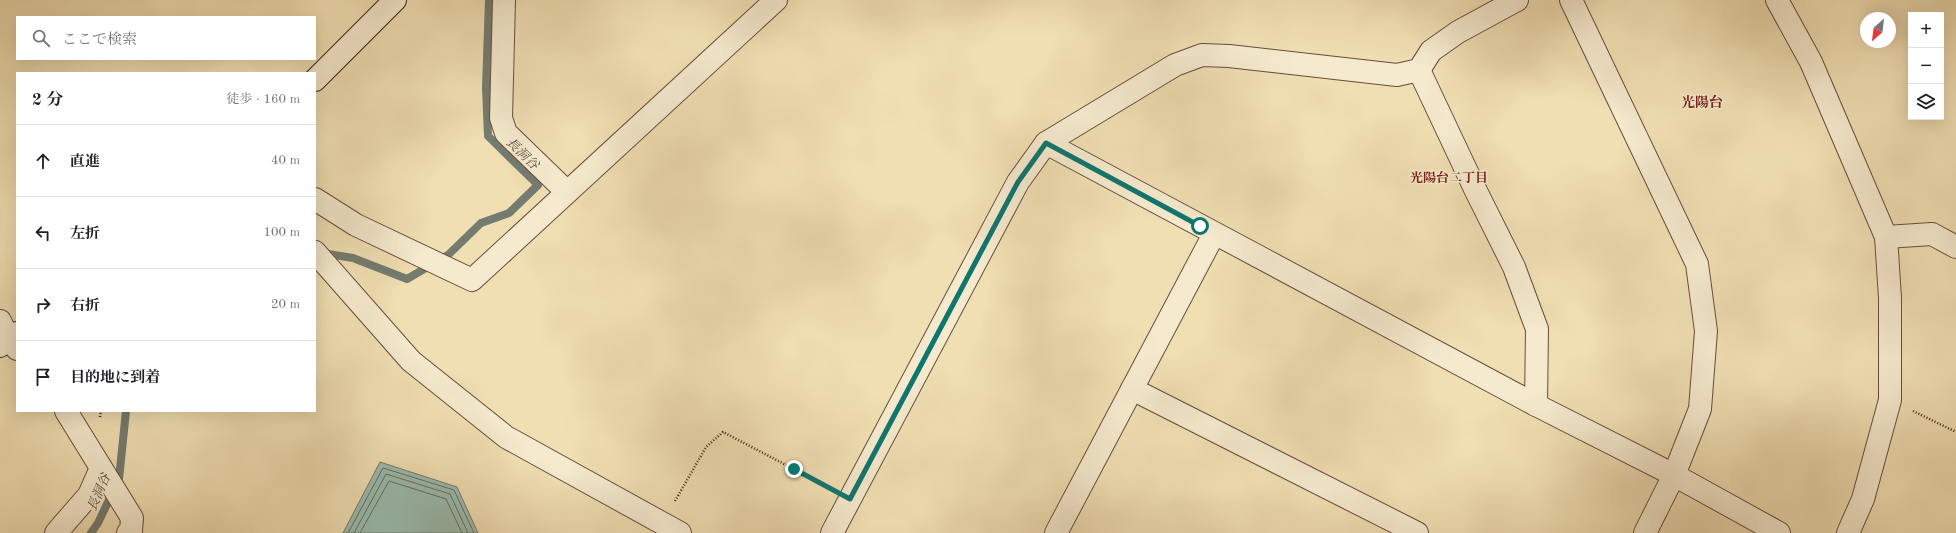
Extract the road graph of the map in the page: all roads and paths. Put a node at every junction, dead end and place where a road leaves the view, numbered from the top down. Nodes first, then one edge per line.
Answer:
1 (395, 0) edge
2 (504, 0) edge
3 (776, 0) edge
4 (1517, 0) edge
5 (1571, 0) edge
6 (1777, 0) edge
7 (1419, 70) junction
8 (316, 79) edge
9 (1046, 143) junction
10 (567, 192) junction
11 (316, 200) edge
12 (1214, 234) junction
13 (1886, 237) junction
14 (1956, 247) edge
15 (316, 253) edge
16 (1132, 389) junction
17 (1890, 400) junction
18 (1536, 405) junction
19 (67, 412) edge
20 (1956, 432) edge
21 (103, 472) junction
22 (1674, 475) junction
23 (850, 499) junction
24 (666, 530) edge
25 (56, 533) edge
26 (128, 533) edge
27 (832, 533) edge
28 (1056, 533) edge
29 (1417, 533) edge
30 (1645, 533) edge
31 (1779, 533) edge
32 (1848, 533) edge

1 - 8 street
2 - 10 street
3 - 10 street
4 - 7 street
5 - 22 street
6 - 13 street
7 - 9 street
7 - 18 street
9 - 12 street
9 - 23 street
10 - 11 street
12 - 16 street
12 - 18 street
13 - 14 street
13 - 17 street
15 - 24 street
16 - 28 street
16 - 29 street
17 - 20 path
17 - 32 street
18 - 22 street
19 - 21 street
21 - 25 street
21 - 26 street
22 - 30 street
22 - 31 street
23 - 24 path
23 - 27 street

